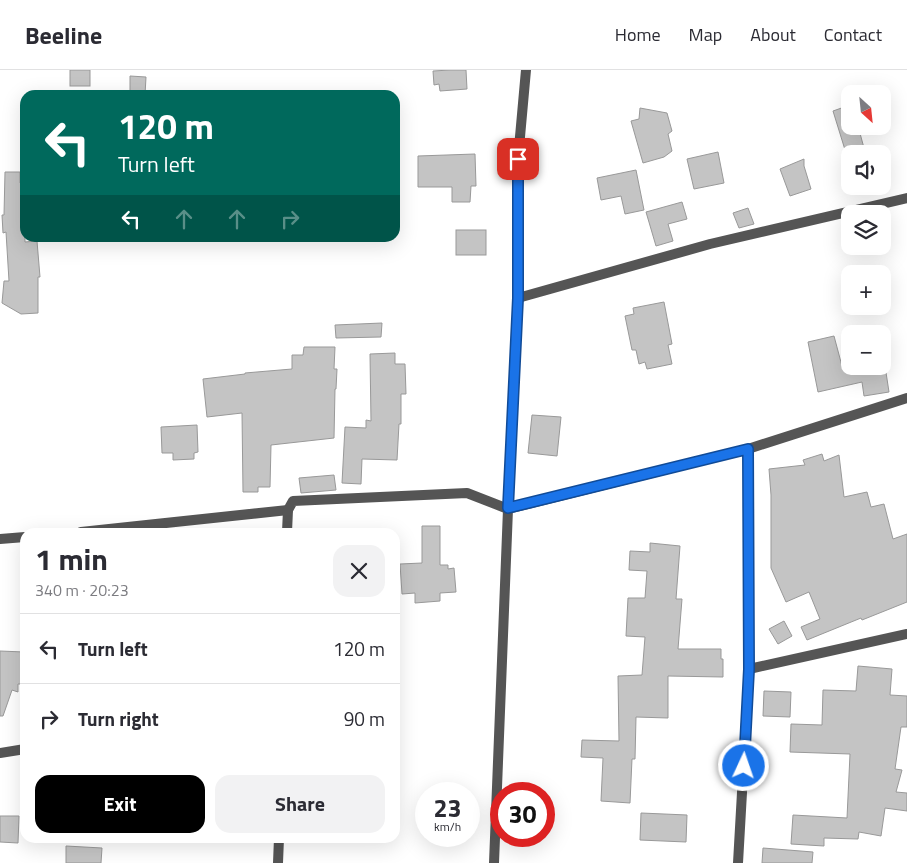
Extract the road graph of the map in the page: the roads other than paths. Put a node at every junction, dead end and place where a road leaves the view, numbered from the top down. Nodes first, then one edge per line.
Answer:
1 (526, 70) edge
2 (907, 198) edge
3 (518, 298) junction
4 (907, 398) edge
5 (748, 449) junction
6 (508, 508) junction
7 (288, 510) junction
8 (118, 528) edge
9 (287, 528) edge
10 (20, 537) edge
11 (0, 539) edge
12 (907, 634) edge
13 (749, 669) junction
14 (20, 750) edge
15 (0, 753) edge
16 (279, 843) edge
17 (278, 863) edge
18 (494, 863) edge
19 (738, 863) edge

1 - 3 street
2 - 3 street
3 - 6 street
4 - 5 street
5 - 6 street
5 - 13 street
6 - 7 street
6 - 18 street
7 - 8 street
7 - 9 street
10 - 11 street
12 - 13 street
13 - 19 street
14 - 15 street
16 - 17 street

